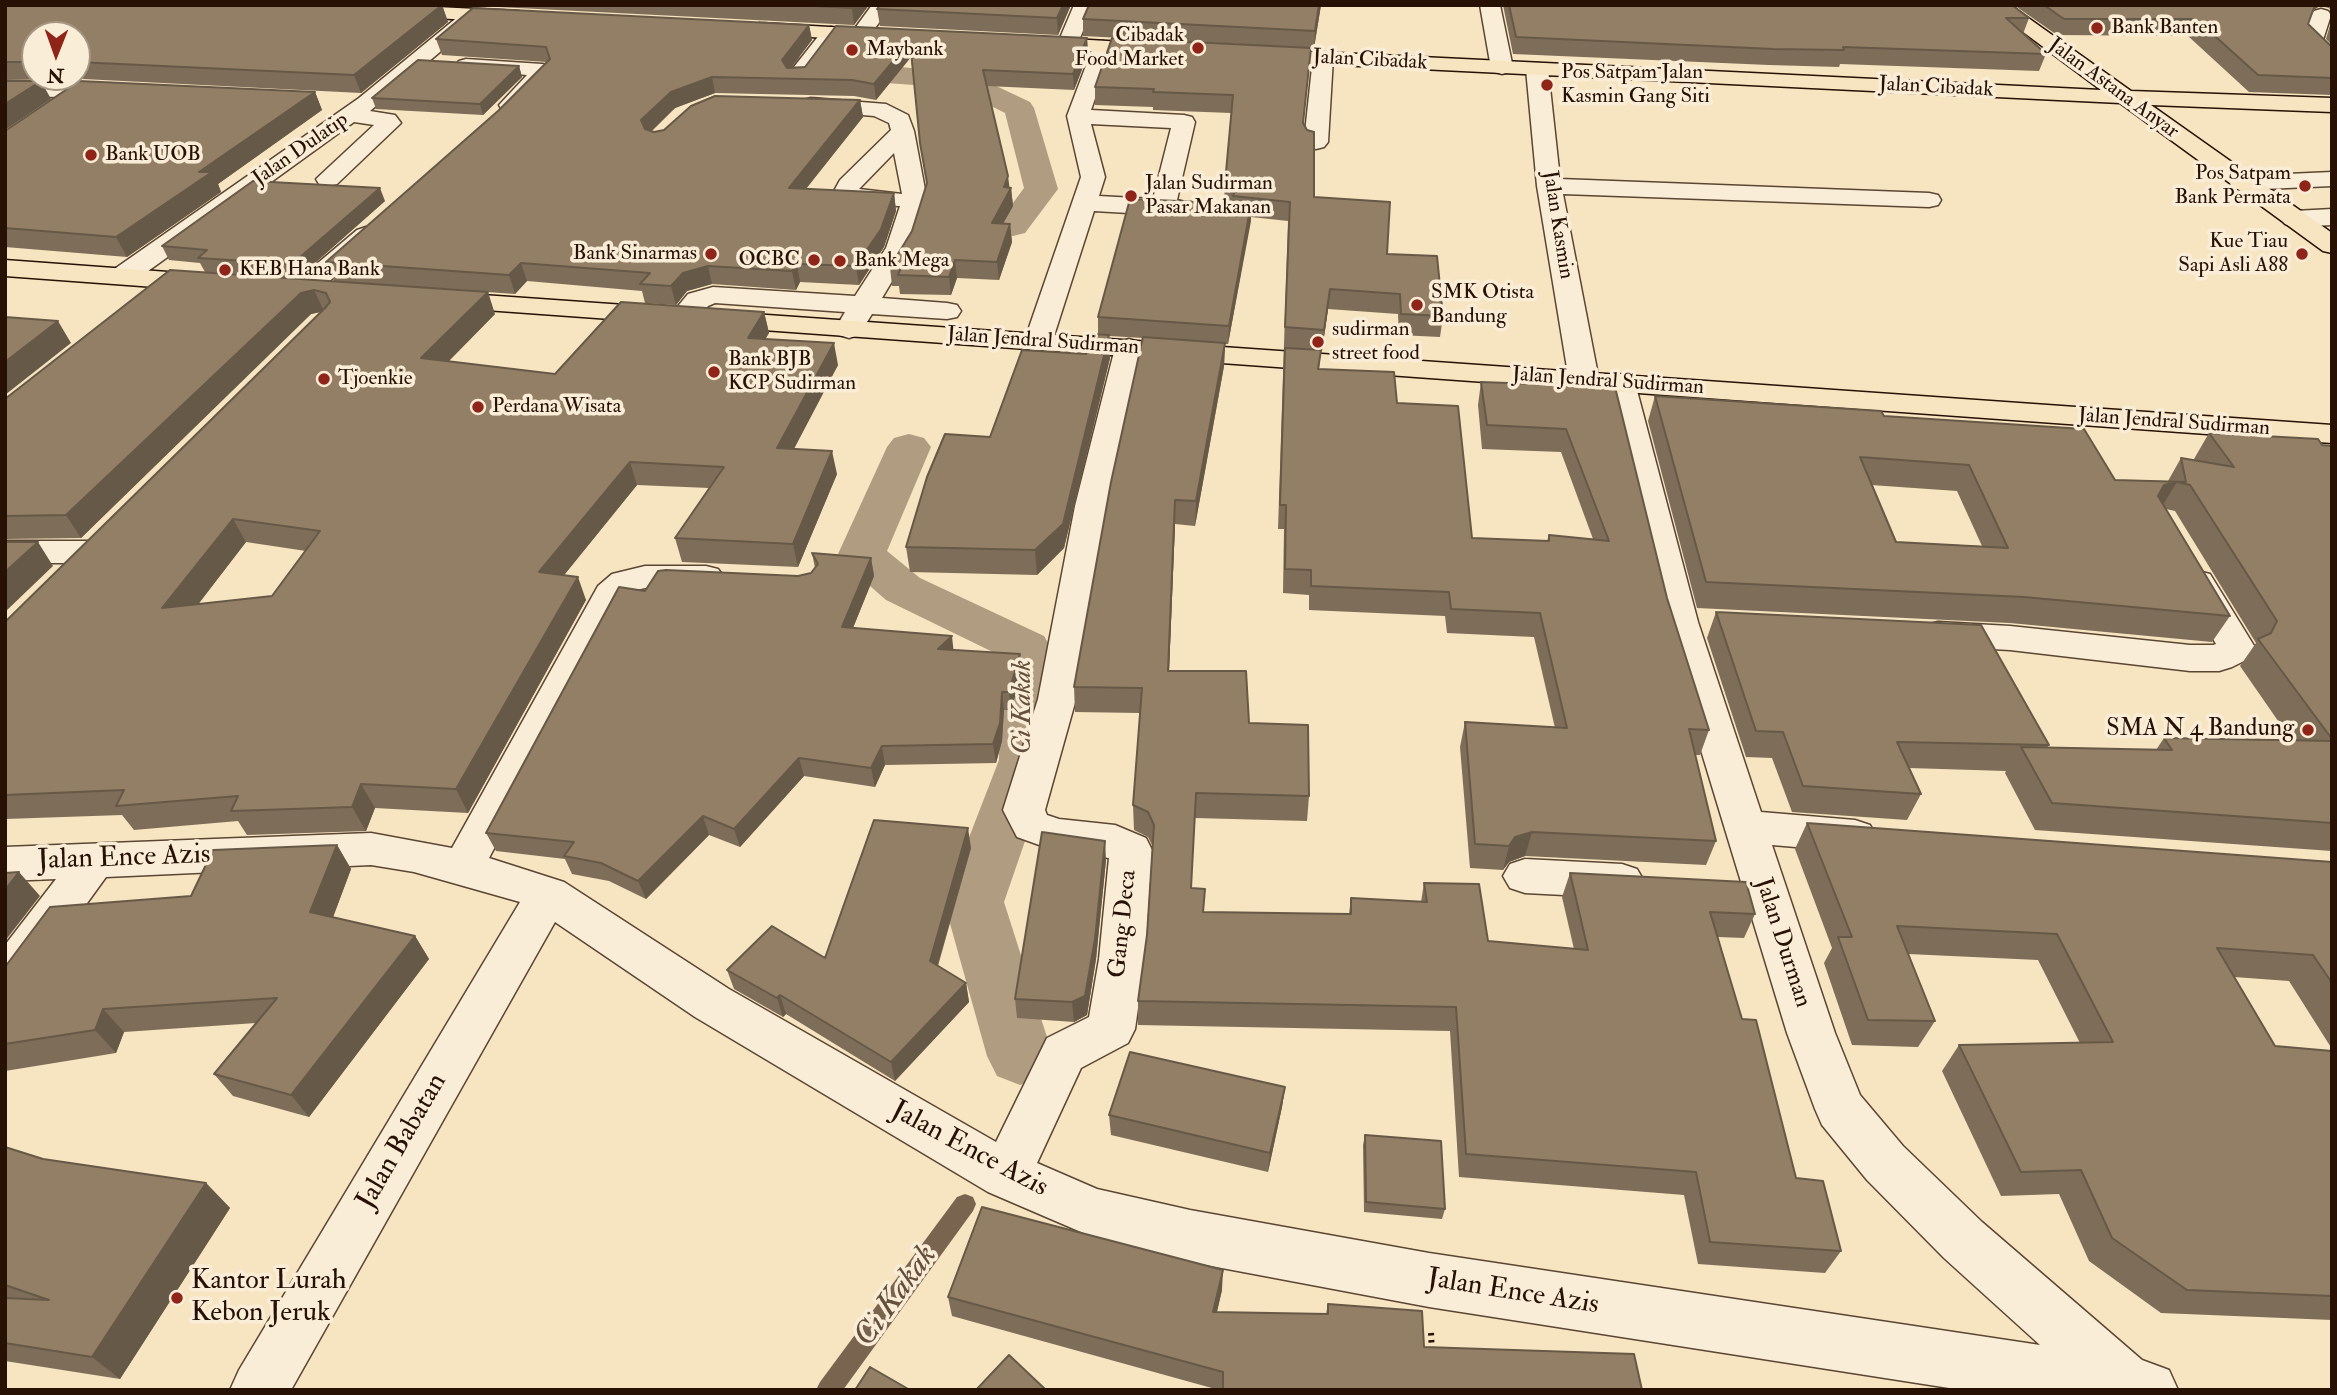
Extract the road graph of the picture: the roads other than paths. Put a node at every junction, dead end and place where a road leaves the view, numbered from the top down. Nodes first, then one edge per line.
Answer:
1 (882, 5) edge
2 (1084, 5) edge
3 (1490, 5) edge
4 (1997, 5) edge
5 (377, 10) edge
6 (472, 15) junction
7 (2321, 15) dead end
8 (541, 18) edge
9 (734, 28) edge
10 (831, 33) junction
11 (860, 34) junction
12 (901, 37) edge
13 (1012, 42) edge
14 (1067, 45) junction
15 (1103, 47) junction
16 (1186, 51) edge
17 (1241, 54) edge
18 (1323, 58) junction
19 (2332, 59) edge
20 (418, 62) junction
21 (804, 68) edge
22 (1502, 68) junction
23 (1537, 69) junction
24 (91, 89) edge
25 (80, 91) edge
26 (149, 92) edge
27 (2120, 96) junction
28 (790, 104) edge
29 (2332, 105) edge
30 (349, 107) junction
31 (54, 108) edge
32 (1078, 116) junction
33 (494, 121) edge
34 (903, 131) junction
35 (1316, 142) edge
36 (328, 179) dead end
37 (2329, 181) edge
38 (2242, 183) junction
39 (1549, 186) junction
40 (915, 200) junction
41 (1929, 200) dead end
42 (1084, 203) junction
43 (1163, 208) junction
44 (1205, 210) edge
45 (2332, 217) edge
46 (2294, 219) junction
47 (383, 220) edge
48 (2332, 245) edge
49 (5, 268) edge
50 (123, 276) junction
51 (171, 281) junction
52 (239, 286) edge
53 (290, 289) joint
54 (340, 293) edge
55 (408, 298) edge
56 (139, 306) edge
57 (947, 311) dead end
58 (856, 317) junction
59 (1038, 342) junction
60 (1129, 348) junction
61 (1602, 381) junction
62 (2332, 434) edge
63 (5, 552) edge
64 (2183, 556) edge
65 (737, 578) edge
66 (63, 581) edge
67 (1900, 632) edge
68 (1744, 827) junction
69 (1893, 839) edge
70 (94, 860) junction
71 (5, 864) edge
72 (463, 867) junction
73 (1525, 876) dead end
74 (1662, 884) edge
75 (548, 894) junction
76 (5, 980) edge
77 (1006, 1175) junction
78 (2139, 1389) edge
79 (258, 1390) edge

1 - 11 street
2 - 14 street
3 - 22 street
4 - 27 main road, Jalan Astana Anyar
5 - 6 main road
6 - 8 main road
6 - 20 street, Jalan Dulatip
7 - 19 street
9 - 10 main road
10 - 11 main road
10 - 21 street
11 - 12 main road
13 - 14 main road
14 - 15 main road
15 - 16 main road
15 - 32 street
17 - 18 main road, Jalan Cibadak
18 - 22 main road, Jalan Cibadak
18 - 35 street
20 - 30 street, Jalan Dulatip
20 - 33 street
22 - 23 main road, Jalan Cibadak
23 - 27 main road, Jalan Cibadak
23 - 39 street, Jalan Kasmin
24 - 26 street
25 - 31 street
27 - 29 main road, Jalan Cibadak
27 - 38 main road, Jalan Astana Anyar
28 - 34 street
30 - 36 street
30 - 50 street, Jalan Dulatip
32 - 42 street
32 - 43 street
34 - 40 street
34 - 40 street
37 - 38 street
38 - 46 main road, Jalan Astana Anyar
39 - 41 street
39 - 61 street, Jalan Kasmin
40 - 58 street
42 - 43 street
42 - 59 street
43 - 44 street
45 - 46 street
46 - 48 main road, Jalan Astana Anyar
47 - 53 street
49 - 50 main road
50 - 51 main road
51 - 52 main road
51 - 56 street
53 - 54 main road
55 - 58 main road, Jalan Jendral Sudirman
57 - 58 street
58 - 59 main road, Jalan Jendral Sudirman
59 - 60 main road, Jalan Jendral Sudirman
60 - 61 main road, Jalan Jendral Sudirman
60 - 77 street, Gang Deca
61 - 62 main road, Jalan Jendral Sudirman
61 - 68 street, Jalan Durman
63 - 66 street
64 - 67 street
65 - 72 street
68 - 69 street
68 - 78 street, Jalan Durman
70 - 71 street, Jalan Ence Azis
70 - 72 street, Jalan Ence Azis
70 - 76 street
72 - 75 street, Jalan Ence Azis
73 - 74 street
75 - 77 street, Jalan Ence Azis
75 - 79 street, Jalan Babatan
77 - 78 street, Jalan Ence Azis

